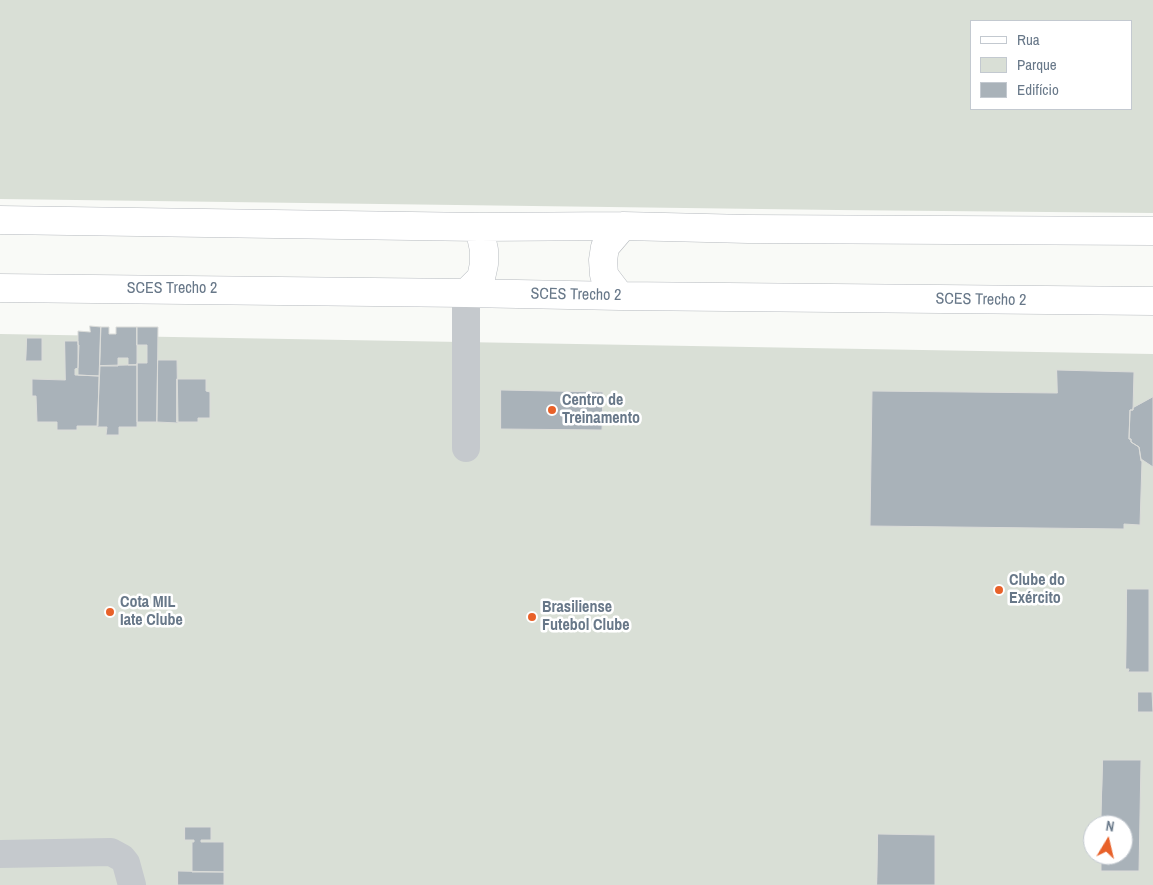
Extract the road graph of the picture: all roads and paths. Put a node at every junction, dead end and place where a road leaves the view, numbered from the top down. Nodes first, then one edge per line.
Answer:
1 (0, 220) edge
2 (623, 226) junction
3 (479, 227) junction
4 (1153, 231) edge
5 (0, 288) edge
6 (466, 293) junction
7 (620, 296) junction
8 (1153, 301) edge
9 (466, 448) dead end
10 (0, 854) edge
11 (132, 885) edge

1 - 3 main road
2 - 3 main road
2 - 4 main road
2 - 7 main road
3 - 6 main road
5 - 6 main road, SCES Trecho 2
6 - 7 main road, SCES Trecho 2
6 - 9 lane
7 - 8 main road, SCES Trecho 2
10 - 11 lane

